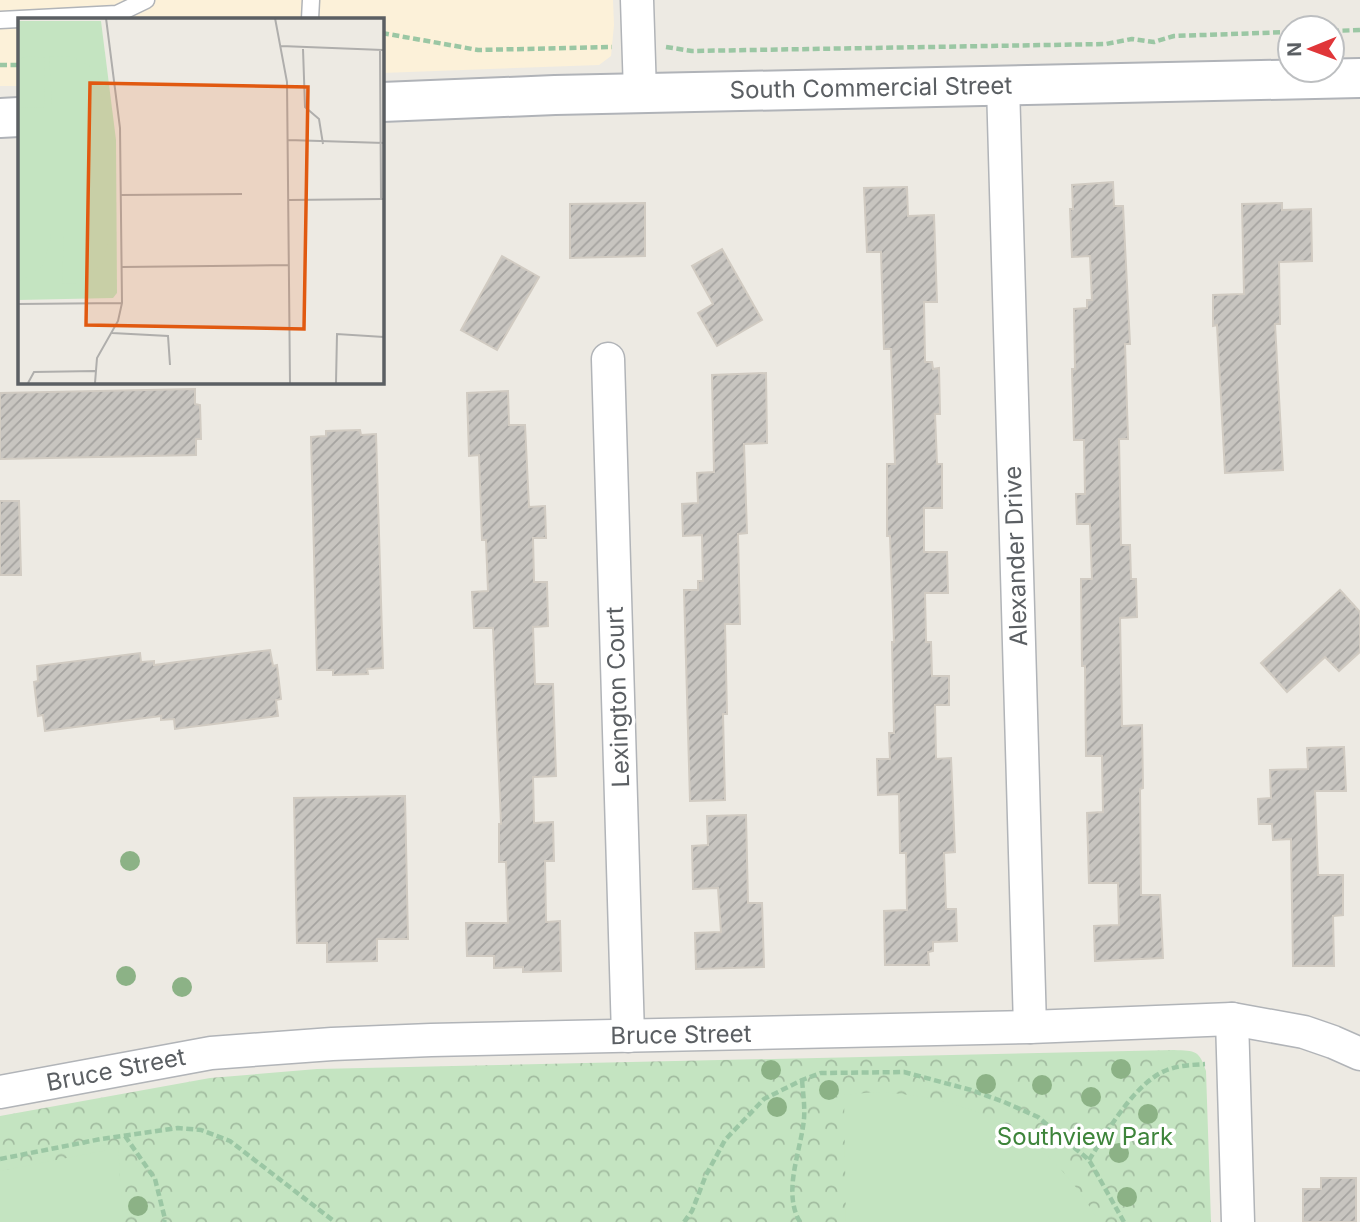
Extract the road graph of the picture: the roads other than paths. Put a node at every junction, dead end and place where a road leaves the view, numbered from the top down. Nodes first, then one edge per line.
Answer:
1 (146, 0) edge
2 (311, 0) edge
3 (637, 0) edge
4 (39, 18) edge
5 (310, 18) edge
6 (18, 19) edge
7 (0, 20) edge
8 (1360, 78) edge
9 (1003, 85) junction
10 (640, 93) junction
11 (383, 103) edge
12 (18, 117) edge
13 (0, 118) edge
14 (608, 359) dead end
15 (1233, 1019) junction
16 (1030, 1027) junction
17 (628, 1036) junction
18 (1360, 1054) edge
19 (0, 1092) edge
20 (1238, 1222) edge

1 - 4 lane
2 - 5 lane
3 - 10 street
6 - 7 lane
8 - 9 main road, South Commercial Street
9 - 10 main road, South Commercial Street
9 - 16 street, Alexander Drive
10 - 11 main road, South Commercial Street
12 - 13 main road
14 - 17 street, Lexington Court
15 - 16 street, Bruce Street
15 - 18 street, Bruce Street
15 - 20 street
16 - 17 street, Bruce Street
17 - 19 street, Bruce Street

